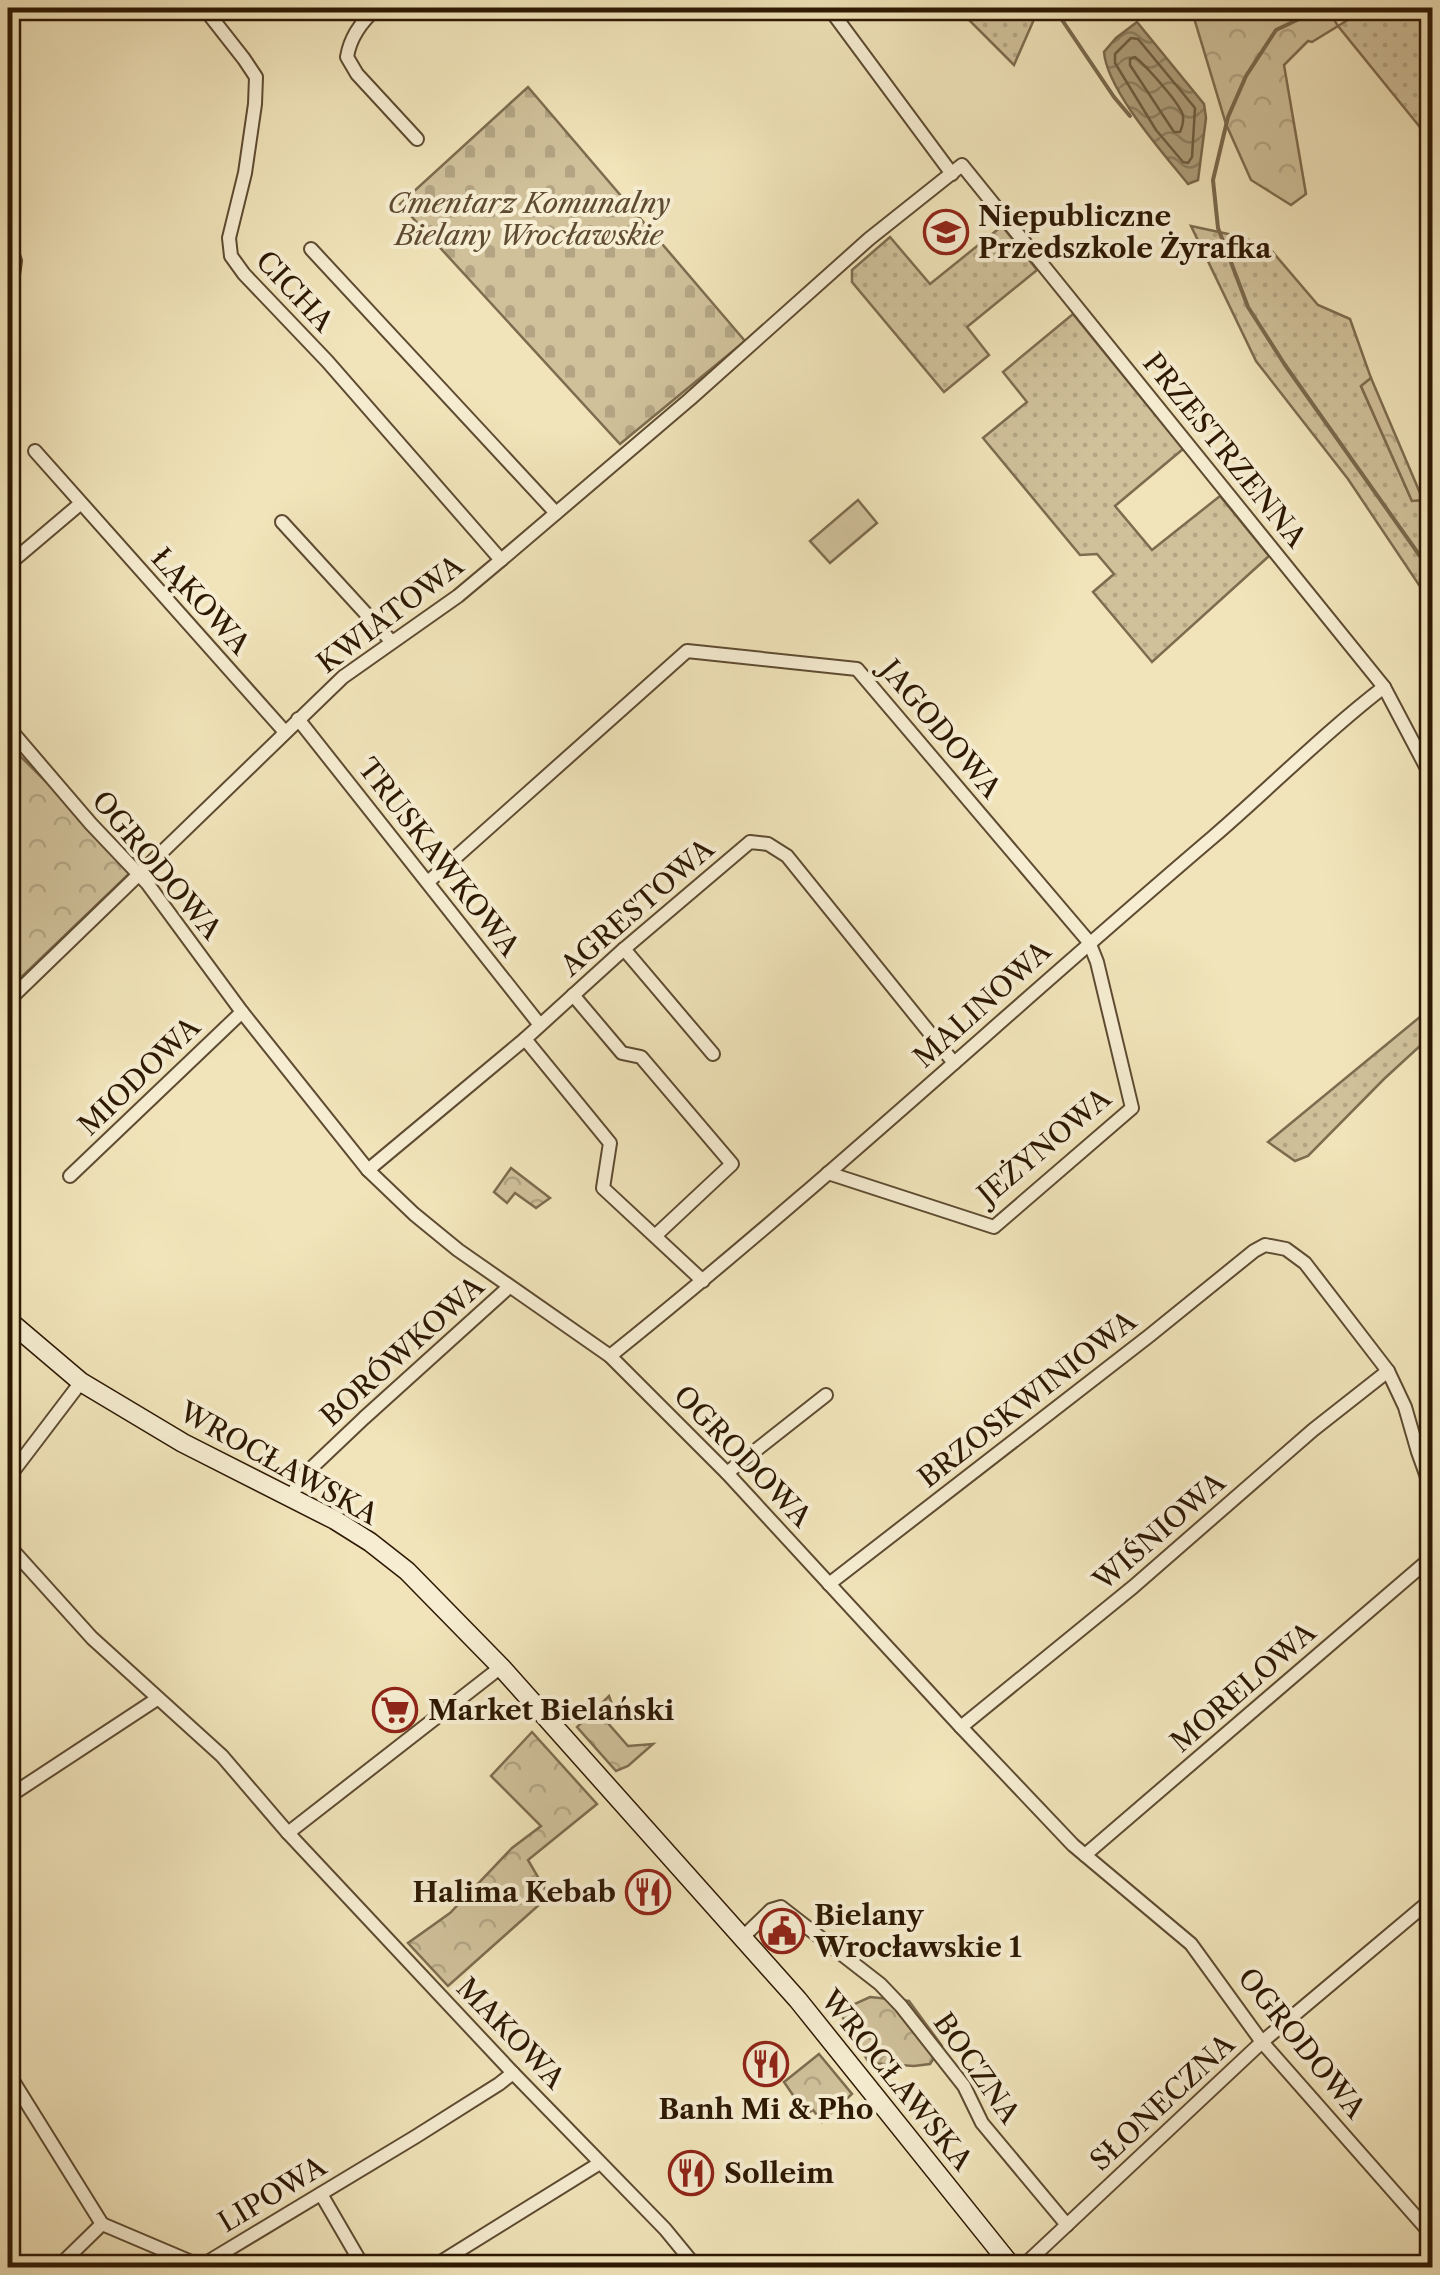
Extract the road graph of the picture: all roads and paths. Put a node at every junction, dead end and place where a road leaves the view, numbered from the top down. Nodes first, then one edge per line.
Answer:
1 (204, 8) edge
2 (376, 8) edge
3 (829, 8) edge
4 (416, 139) dead end
5 (957, 169) junction
6 (8, 241) edge
7 (310, 249) dead end
8 (8, 311) edge
9 (35, 451) dead end
10 (80, 504) junction
11 (556, 513) junction
12 (282, 522) dead end
13 (501, 560) junction
14 (8, 565) edge
15 (391, 640) junction
16 (1384, 688) junction
17 (298, 719) junction
18 (8, 727) edge
19 (286, 732) junction
20 (1432, 778) edge
21 (140, 874) junction
22 (428, 882) junction
23 (1089, 942) junction
24 (624, 949) junction
25 (573, 995) junction
26 (8, 1001) edge
27 (242, 1012) junction
28 (540, 1025) junction
29 (525, 1039) junction
30 (713, 1054) dead end
31 (954, 1062) junction
32 (368, 1170) junction
33 (828, 1173) junction
34 (70, 1176) dead end
35 (655, 1236) junction
36 (703, 1281) junction
37 (509, 1288) junction
38 (8, 1320) edge
39 (610, 1356) junction
40 (1388, 1371) junction
41 (81, 1382) junction
42 (826, 1396) dead end
43 (727, 1472) junction
44 (8, 1478) edge
45 (1432, 1492) edge
46 (291, 1496) junction
47 (8, 1545) edge
48 (1432, 1556) edge
49 (829, 1584) junction
50 (501, 1668) junction
51 (157, 1699) junction
52 (961, 1727) junction
53 (8, 1797) edge
54 (288, 1833) junction
55 (1085, 1855) junction
56 (1432, 1899) edge
57 (743, 1938) junction
58 (1262, 2042) junction
59 (513, 2073) junction
60 (8, 2074) edge
61 (600, 2162) junction
62 (321, 2194) junction
63 (1432, 2212) edge
64 (1421, 2222) junction
65 (102, 2224) junction
66 (1067, 2225) junction
67 (1432, 2235) edge
68 (201, 2267) edge
69 (57, 2268) edge
70 (364, 2268) edge
71 (431, 2268) edge
72 (697, 2268) edge
73 (1013, 2268) edge
74 (1021, 2268) edge

1 - 13 street, CICHA
2 - 4 street
3 - 5 street, PRZESTRZENNA
5 - 11 street, KWIATOWA
5 - 16 street, PRZESTRZENNA
6 - 8 street
7 - 11 street
9 - 10 street, ŁĄKOWA
10 - 14 street
10 - 19 street, ŁĄKOWA
11 - 13 street, KWIATOWA
12 - 15 street
13 - 15 street, KWIATOWA
15 - 17 street, KWIATOWA
16 - 20 street, PRZESTRZENNA
16 - 23 street, MALINOWA
17 - 19 street, KWIATOWA
17 - 22 street, TRUSKAWKOWA
18 - 21 street, OGRODOWA
19 - 21 street, KWIATOWA
21 - 26 street, KWIATOWA
21 - 27 street, OGRODOWA
22 - 23 street, JAGODOWA
22 - 28 street, TRUSKAWKOWA
23 - 31 street, MALINOWA
23 - 33 street, JEŻYNOWA
24 - 25 street, AGRESTOWA
24 - 30 street
24 - 31 street, AGRESTOWA
25 - 28 street, AGRESTOWA
25 - 35 street
27 - 32 street, OGRODOWA
27 - 34 street, MIODOWA
28 - 29 street, AGRESTOWA
29 - 32 street, AGRESTOWA
29 - 35 street
31 - 33 street, MALINOWA
32 - 37 street, OGRODOWA
33 - 36 street, MALINOWA
35 - 36 street
36 - 39 street, MALINOWA
37 - 39 street, OGRODOWA
37 - 46 street, BORÓWKOWA
38 - 41 main road, WROCŁAWSKA
39 - 43 street, OGRODOWA
40 - 45 street
40 - 49 street, BRZOSKWINIOWA
40 - 52 street, WIŚNIOWA
41 - 44 street
41 - 46 main road, WROCŁAWSKA
42 - 43 street
43 - 49 street, OGRODOWA
46 - 50 main road, WROCŁAWSKA
47 - 51 street, MAKOWA
48 - 55 street, MORELOWA
49 - 52 street, OGRODOWA
50 - 54 street
50 - 57 main road, WROCŁAWSKA
51 - 53 street
51 - 54 street, MAKOWA
52 - 55 street, OGRODOWA
54 - 59 street, MAKOWA
55 - 58 street, OGRODOWA
56 - 58 street, SŁONECZNA
57 - 66 street, BOCZNA
57 - 73 main road, WROCŁAWSKA
58 - 64 street, OGRODOWA
58 - 66 street, SŁONECZNA
59 - 61 street, MAKOWA
59 - 62 street, LIPOWA
60 - 65 street
61 - 71 street
61 - 72 street, MAKOWA
62 - 68 street, LIPOWA
62 - 70 street
63 - 64 street
64 - 67 street, OGRODOWA
65 - 68 street, LIPOWA
65 - 69 street
66 - 74 street, SŁONECZNA

